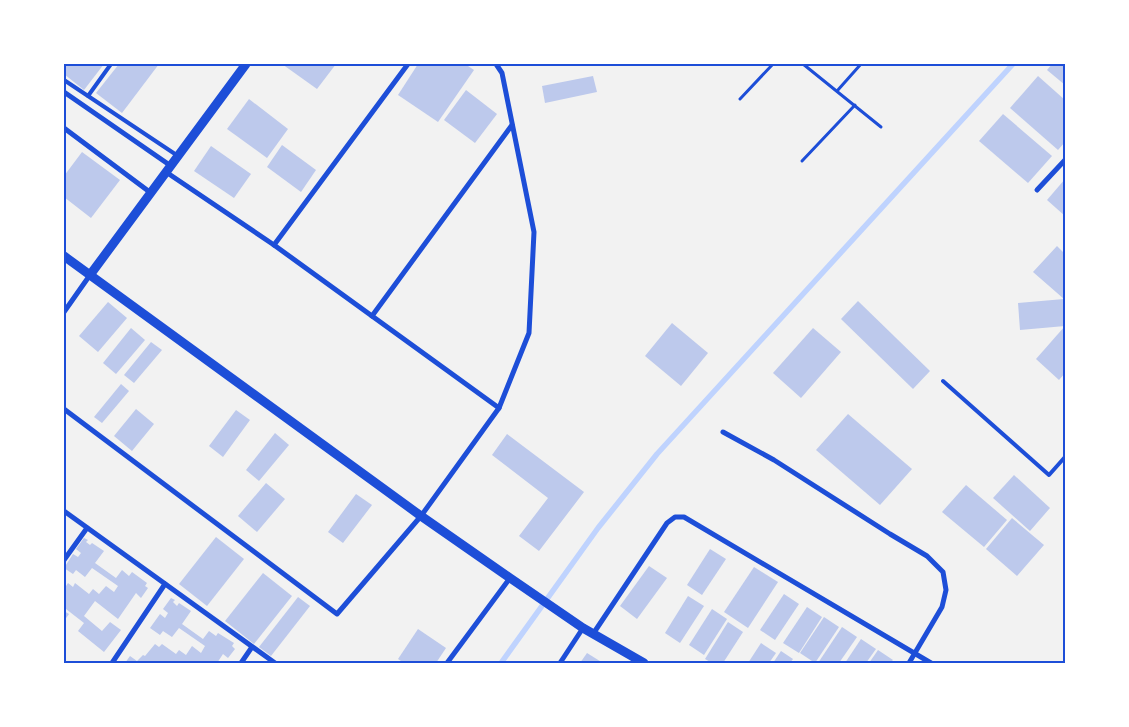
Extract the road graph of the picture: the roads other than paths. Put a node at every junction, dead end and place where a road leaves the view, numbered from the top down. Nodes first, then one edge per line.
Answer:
1 (111, 64) edge
2 (246, 64) edge
3 (408, 64) edge
4 (496, 64) edge
5 (64, 80) edge
6 (64, 92) edge
7 (88, 96) junction
8 (512, 125) junction
9 (64, 128) edge
10 (178, 156) junction
11 (1065, 160) edge
12 (169, 169) junction
13 (1037, 190) dead end
14 (152, 193) junction
15 (274, 245) junction
16 (64, 256) edge
17 (90, 275) junction
18 (64, 312) edge
19 (372, 316) junction
20 (943, 381) dead end
21 (499, 408) junction
22 (64, 409) edge
23 (723, 432) dead end
24 (1065, 457) edge
25 (64, 511) edge
26 (421, 516) junction
27 (87, 528) junction
28 (64, 560) edge
29 (510, 578) junction
30 (165, 584) junction
31 (583, 628) junction
32 (593, 634) junction
33 (252, 647) junction
34 (915, 654) junction
35 (112, 663) edge
36 (241, 663) edge
37 (275, 663) edge
38 (447, 663) edge
39 (560, 663) edge
40 (644, 663) edge
41 (909, 663) edge
42 (930, 663) edge

1 - 7 lane
2 - 10 street
3 - 15 street
4 - 8 street
5 - 7 lane
6 - 12 street
7 - 10 lane
8 - 19 street
8 - 21 street
9 - 14 street
10 - 12 street
11 - 13 street
12 - 14 street
12 - 15 street
14 - 17 street
15 - 19 street
16 - 17 street
17 - 18 street
17 - 26 street
19 - 21 street
20 - 24 lane
21 - 26 street
22 - 26 street
23 - 34 street
25 - 27 street
26 - 29 street
27 - 28 street
27 - 30 street
29 - 31 street
29 - 38 street
30 - 33 street
30 - 35 street
31 - 32 street
31 - 39 street
32 - 34 street
32 - 40 street
33 - 36 street
33 - 37 street
34 - 41 street
34 - 42 street

